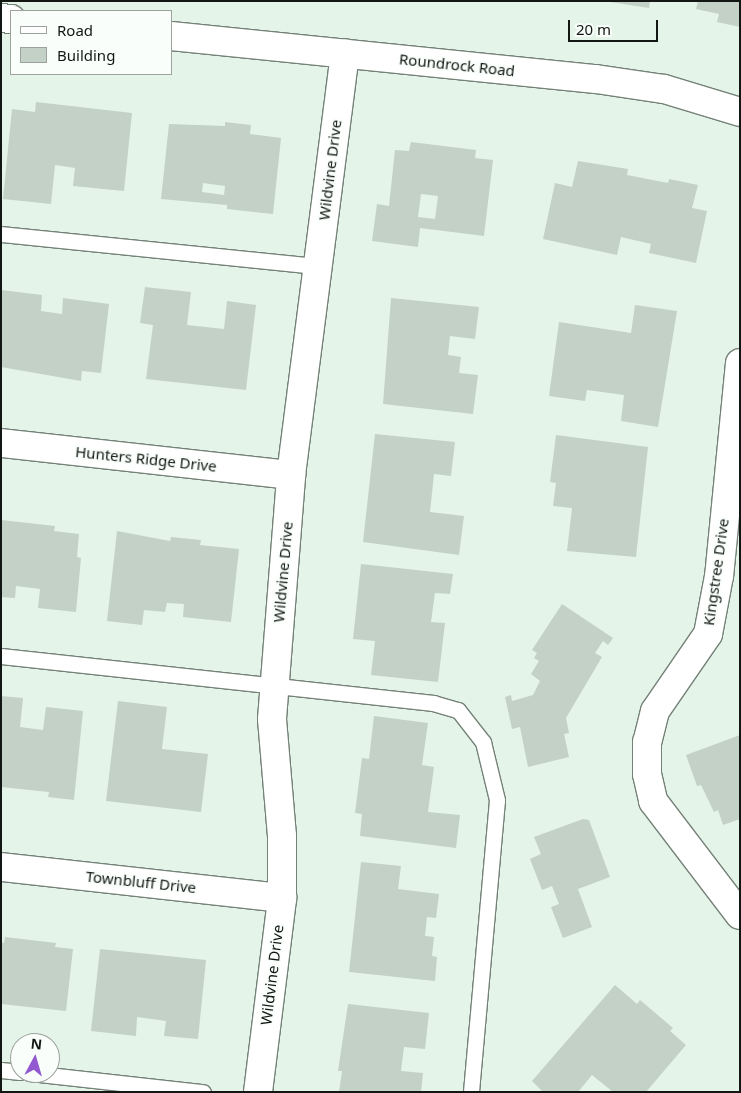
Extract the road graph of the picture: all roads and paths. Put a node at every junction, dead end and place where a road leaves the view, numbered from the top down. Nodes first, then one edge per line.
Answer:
1 (172, 36) edge
2 (345, 54) junction
3 (740, 112) edge
4 (1, 234) edge
5 (318, 266) junction
6 (740, 362) edge
7 (1, 443) edge
8 (291, 475) junction
9 (1, 656) edge
10 (274, 687) junction
11 (1, 867) edge
12 (282, 898) junction
13 (740, 915) edge
14 (60, 1076) edge
15 (203, 1092) edge
16 (258, 1092) edge
17 (471, 1092) edge

1 - 2 street, Roundrock Road
2 - 3 street, Roundrock Road
2 - 5 street, Wildvine Drive
4 - 5 lane
5 - 8 street, Wildvine Drive
6 - 13 street, Kingstree Drive
7 - 8 street, Hunters Ridge Drive
8 - 10 street, Wildvine Drive
9 - 10 lane
10 - 12 street, Wildvine Drive
10 - 17 lane
11 - 12 street, Townbluff Drive
12 - 16 street, Wildvine Drive
14 - 15 lane

